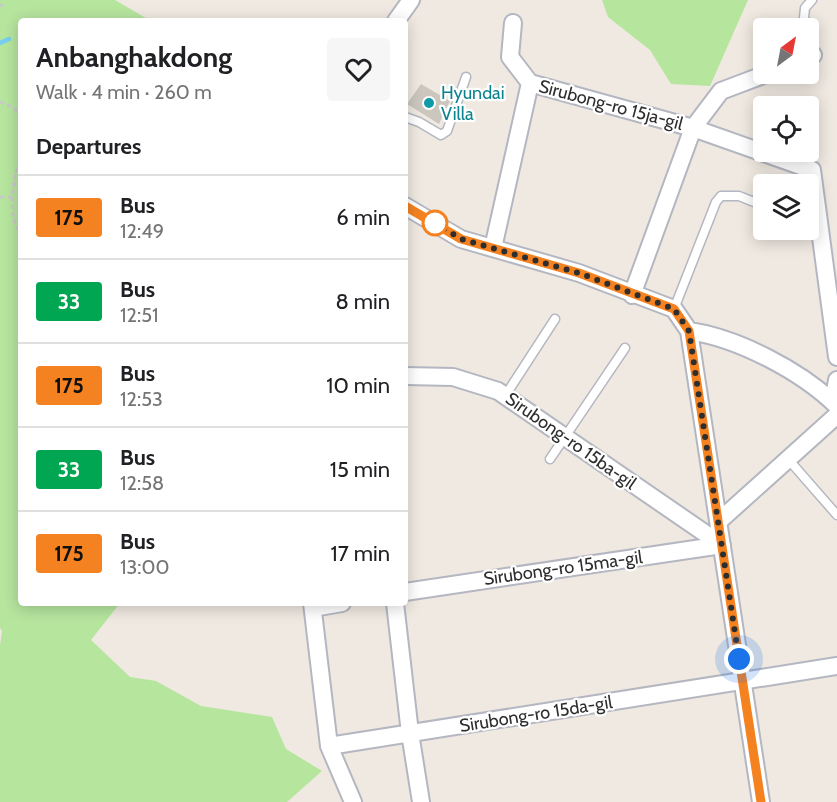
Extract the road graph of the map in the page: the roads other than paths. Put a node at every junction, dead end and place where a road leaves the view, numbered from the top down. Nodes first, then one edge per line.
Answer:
1 (411, 0) edge
2 (812, 0) edge
3 (398, 18) edge
4 (804, 18) edge
5 (513, 23) dead end
6 (466, 77) dead end
7 (753, 79) edge
8 (530, 83) junction
9 (408, 118) edge
10 (693, 128) junction
11 (812, 174) edge
12 (753, 202) edge
13 (408, 208) edge
14 (816, 240) edge
15 (493, 248) junction
16 (837, 288) edge
17 (632, 295) junction
18 (830, 308) junction
19 (674, 309) junction
20 (555, 319) dead end
21 (689, 331) junction
22 (625, 348) dead end
23 (837, 357) edge
24 (408, 376) edge
25 (837, 380) edge
26 (505, 396) junction
27 (836, 408) edge
28 (566, 436) junction
29 (550, 459) dead end
30 (788, 459) junction
31 (837, 515) edge
32 (718, 522) junction
33 (722, 545) junction
34 (408, 592) edge
35 (312, 606) edge
36 (395, 606) edge
37 (837, 666) edge
38 (743, 681) junction
39 (410, 734) junction
40 (329, 746) junction
41 (352, 802) edge
42 (421, 802) edge
43 (761, 802) edge

1 - 3 street
2 - 4 lane
5 - 8 street
6 - 9 lane
7 - 10 street, Sirubong-ro 15ja-gil
8 - 10 street, Sirubong-ro 15ja-gil
8 - 15 street
10 - 11 street
10 - 17 street, Sirubong-ro 15ja-gil
12 - 19 lane
13 - 15 street
14 - 18 street
15 - 17 street
16 - 18 street
17 - 19 street
18 - 23 street
19 - 21 street
20 - 26 lane
21 - 27 street
21 - 32 street
22 - 28 lane
24 - 26 street, Sirubong-ro 15ba-gil
25 - 27 street
26 - 28 street, Sirubong-ro 15ba-gil
27 - 30 street
28 - 29 lane
28 - 33 street, Sirubong-ro 15ba-gil
30 - 31 lane
30 - 32 street
32 - 33 street
33 - 34 street, Sirubong-ro 15ma-gil
33 - 38 street
35 - 40 street
36 - 39 street
37 - 38 street, Sirubong-ro 15da-gil
38 - 39 street, Sirubong-ro 15da-gil
38 - 43 street
39 - 40 street, Sirubong-ro 15da-gil
39 - 42 street
40 - 41 street

